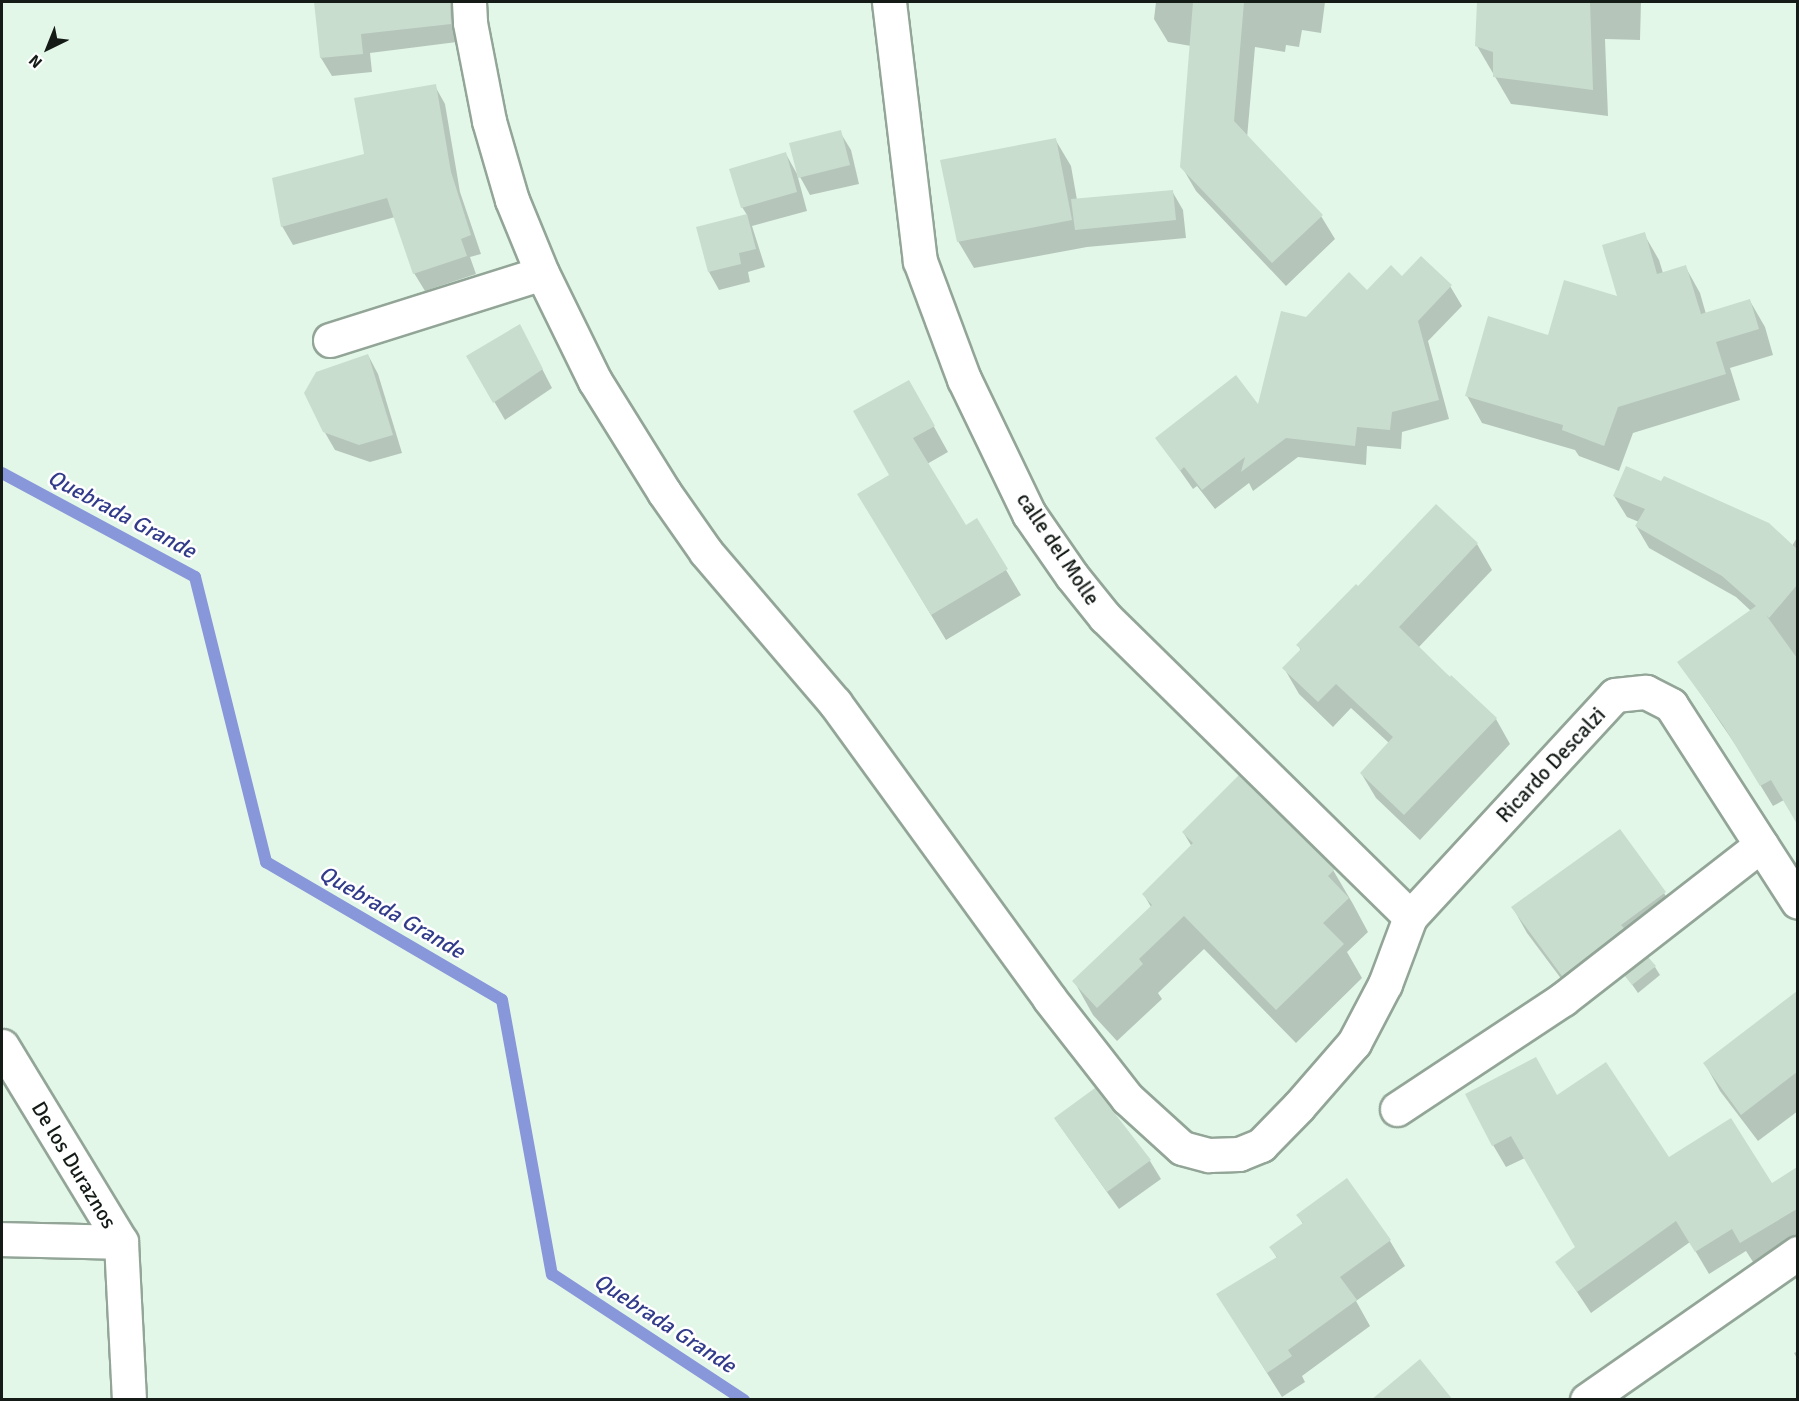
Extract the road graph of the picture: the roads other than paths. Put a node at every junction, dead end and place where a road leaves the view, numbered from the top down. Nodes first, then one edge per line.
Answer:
1 (469, 2) edge
2 (889, 2) edge
3 (542, 273) junction
4 (330, 340) dead end
5 (1761, 845) junction
6 (1797, 902) edge
7 (1410, 917) junction
8 (2, 1046) edge
9 (1397, 1109) dead end
10 (2, 1239) edge
11 (121, 1242) junction
12 (1797, 1252) edge
13 (129, 1400) edge
14 (1587, 1400) edge

1 - 3 street
2 - 7 street, calle del Molle
3 - 4 street
3 - 7 street
5 - 6 street, Ricardo Descalzi
5 - 7 street, Ricardo Descalzi
5 - 9 street
8 - 11 street, De los Duraznos
10 - 11 street
11 - 13 street, De los Duraznos
12 - 14 street

